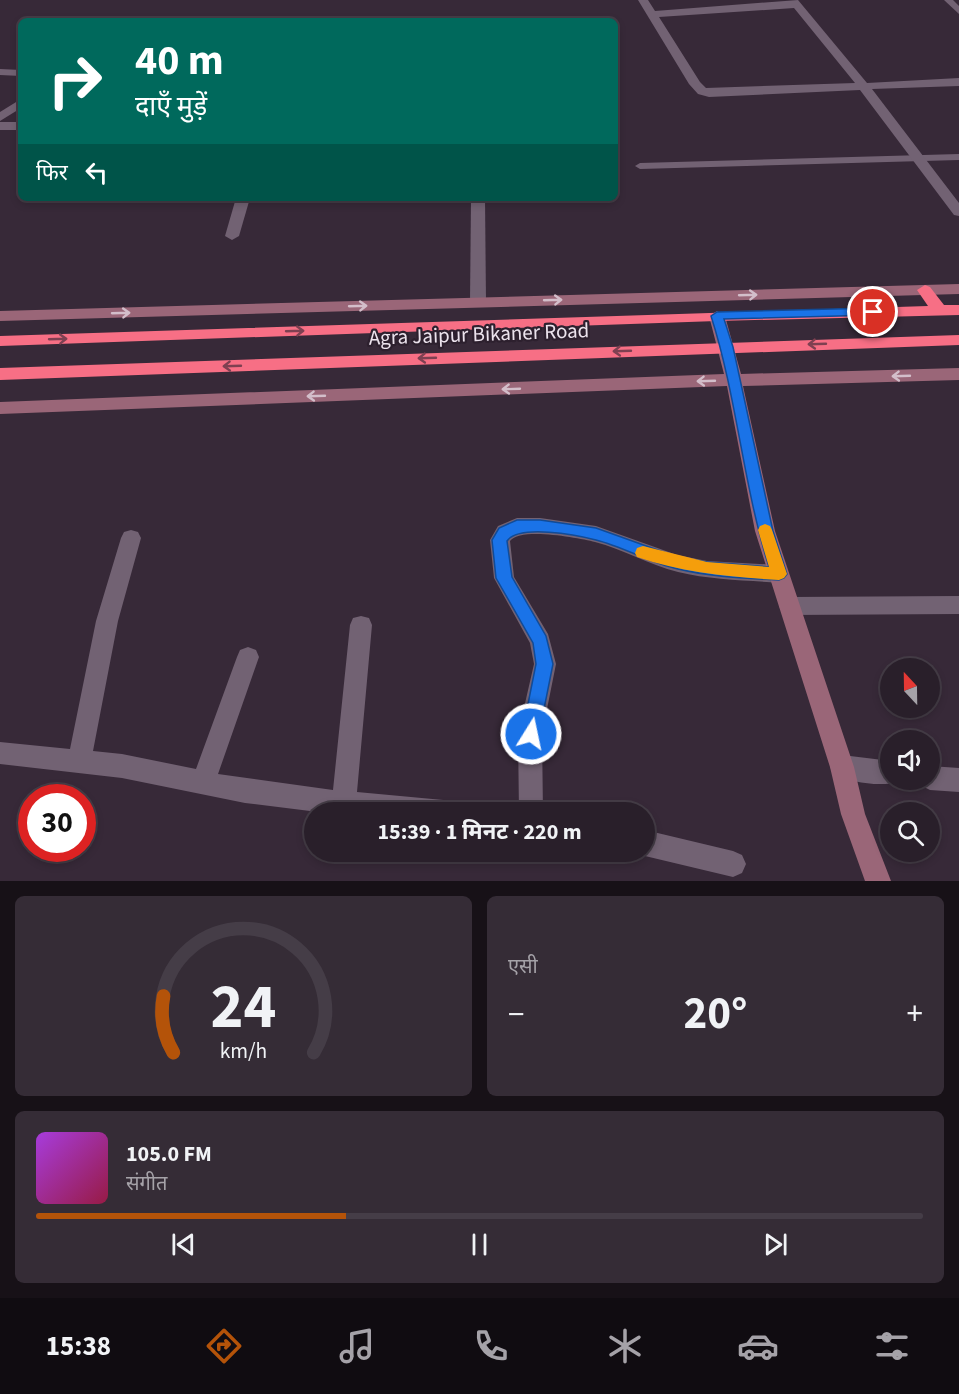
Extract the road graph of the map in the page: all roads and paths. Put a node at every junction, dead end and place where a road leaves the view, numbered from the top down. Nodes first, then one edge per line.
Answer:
1 (643, 0) edge
2 (948, 0) edge
3 (795, 2) edge
4 (959, 11) edge
5 (652, 14) junction
6 (0, 72) edge
7 (18, 73) edge
8 (959, 82) edge
9 (864, 87) junction
10 (18, 105) edge
11 (0, 117) edge
12 (0, 126) edge
13 (18, 126) edge
14 (915, 157) junction
15 (959, 157) edge
16 (640, 166) dead end
17 (242, 201) edge
18 (478, 201) edge
19 (959, 212) edge
20 (232, 236) dead end
21 (959, 289) edge
22 (926, 290) junction
23 (478, 302) junction
24 (959, 310) edge
25 (940, 311) junction
26 (0, 316) edge
27 (717, 316) junction
28 (959, 340) edge
29 (0, 341) edge
30 (727, 347) junction
31 (959, 374) edge
32 (0, 375) edge
33 (734, 380) junction
34 (0, 408) edge
35 (130, 538) dead end
36 (779, 574) junction
37 (959, 605) edge
38 (789, 606) junction
39 (361, 626) dead end
40 (248, 657) dead end
41 (0, 753) edge
42 (79, 761) junction
43 (842, 766) junction
44 (880, 771) edge
45 (940, 779) edge
46 (959, 780) edge
47 (203, 783) junction
48 (336, 802) edge
49 (344, 802) edge
50 (531, 802) edge
51 (655, 845) edge
52 (733, 864) dead end
53 (878, 881) edge

1 - 5 street
2 - 4 lane
3 - 5 street
3 - 9 street
5 - 9 street
6 - 7 street
8 - 9 street
9 - 14 street
10 - 11 street
12 - 13 street
14 - 15 lane
14 - 16 lane
14 - 19 street
17 - 20 street
18 - 23 street
21 - 22 street
23 -> 22 street
22 - 25 highway
26 -> 23 street
24 - 25 highway, Agra Jaipur Bikaner Road
25 - 27 highway, Agra Jaipur Bikaner Road
29 -> 27 highway, Agra Jaipur Bikaner Road
27 - 30 street
28 -> 30 highway, Agra Jaipur Bikaner Road
30 -> 32 highway, Agra Jaipur Bikaner Road
30 - 33 street
31 -> 33 street
33 -> 34 street
33 - 36 street
35 - 42 street
36 - 38 street
36 - 50 street
37 - 38 street
38 - 43 street
39 - 49 street
40 - 47 street
41 - 42 street
42 - 47 street
43 - 44 street
43 - 53 street
45 - 46 street
47 - 48 street
51 - 52 street

